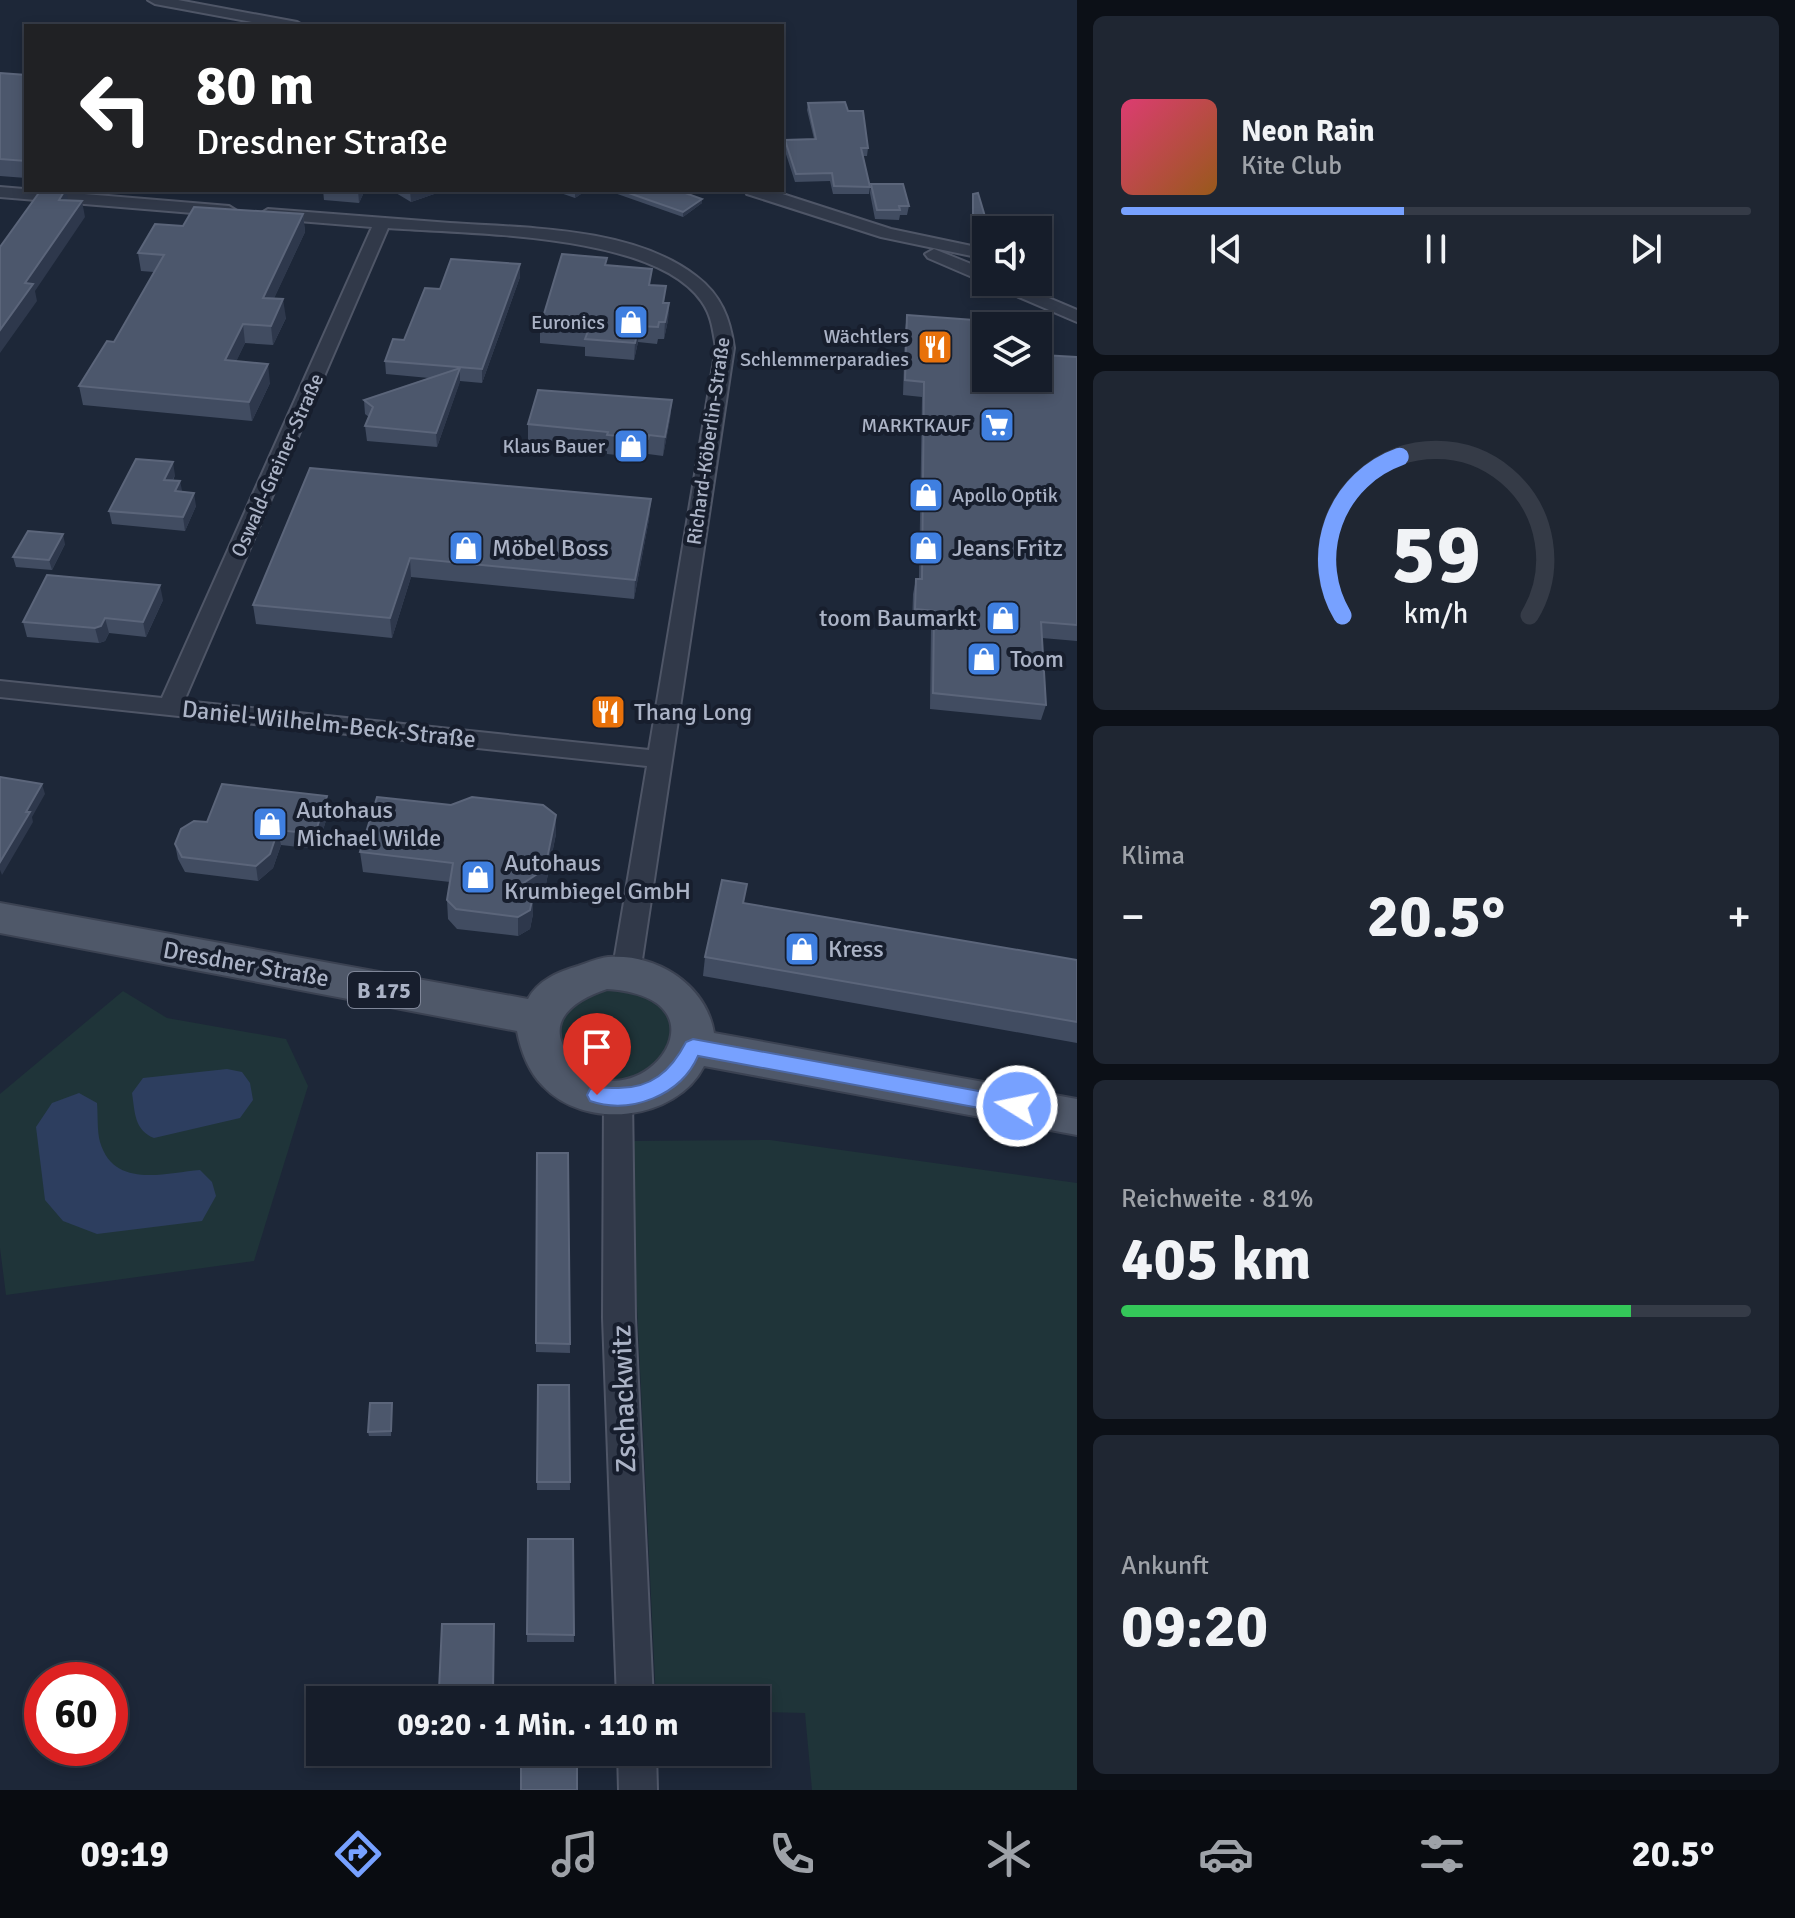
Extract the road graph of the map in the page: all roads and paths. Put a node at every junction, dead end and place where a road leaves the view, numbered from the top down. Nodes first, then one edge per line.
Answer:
1 (155, 0) edge
2 (286, 24) edge
3 (0, 192) edge
4 (759, 192) edge
5 (382, 223) junction
6 (887, 233) junction
7 (972, 251) edge
8 (972, 271) edge
9 (1028, 296) edge
10 (1077, 317) edge
11 (0, 689) edge
12 (170, 707) junction
13 (658, 759) junction
14 (0, 918) edge
15 (626, 973) junction
16 (539, 1018) junction
17 (693, 1047) junction
18 (618, 1097) junction
19 (1077, 1117) edge
20 (634, 1686) edge
21 (637, 1766) edge
22 (638, 1790) edge

1 - 2 street
3 - 5 street, Richard-Köberlin-Straße
4 - 6 street
5 - 12 street, Oswald-Greiner-Straße
5 - 13 street, Richard-Köberlin-Straße
6 - 7 street
6 - 8 street
9 - 10 street
11 - 12 street, Daniel-Wilhelm-Beck-Straße
12 - 13 street, Daniel-Wilhelm-Beck-Straße
13 - 15 street, Richard-Köberlin-Straße
14 - 16 main road, Dresdner Straße / B 175
15 - 16 main road
15 - 17 main road
16 - 18 main road
17 - 18 main road
17 - 19 main road
18 - 20 street, Zschackwitz
21 - 22 street

